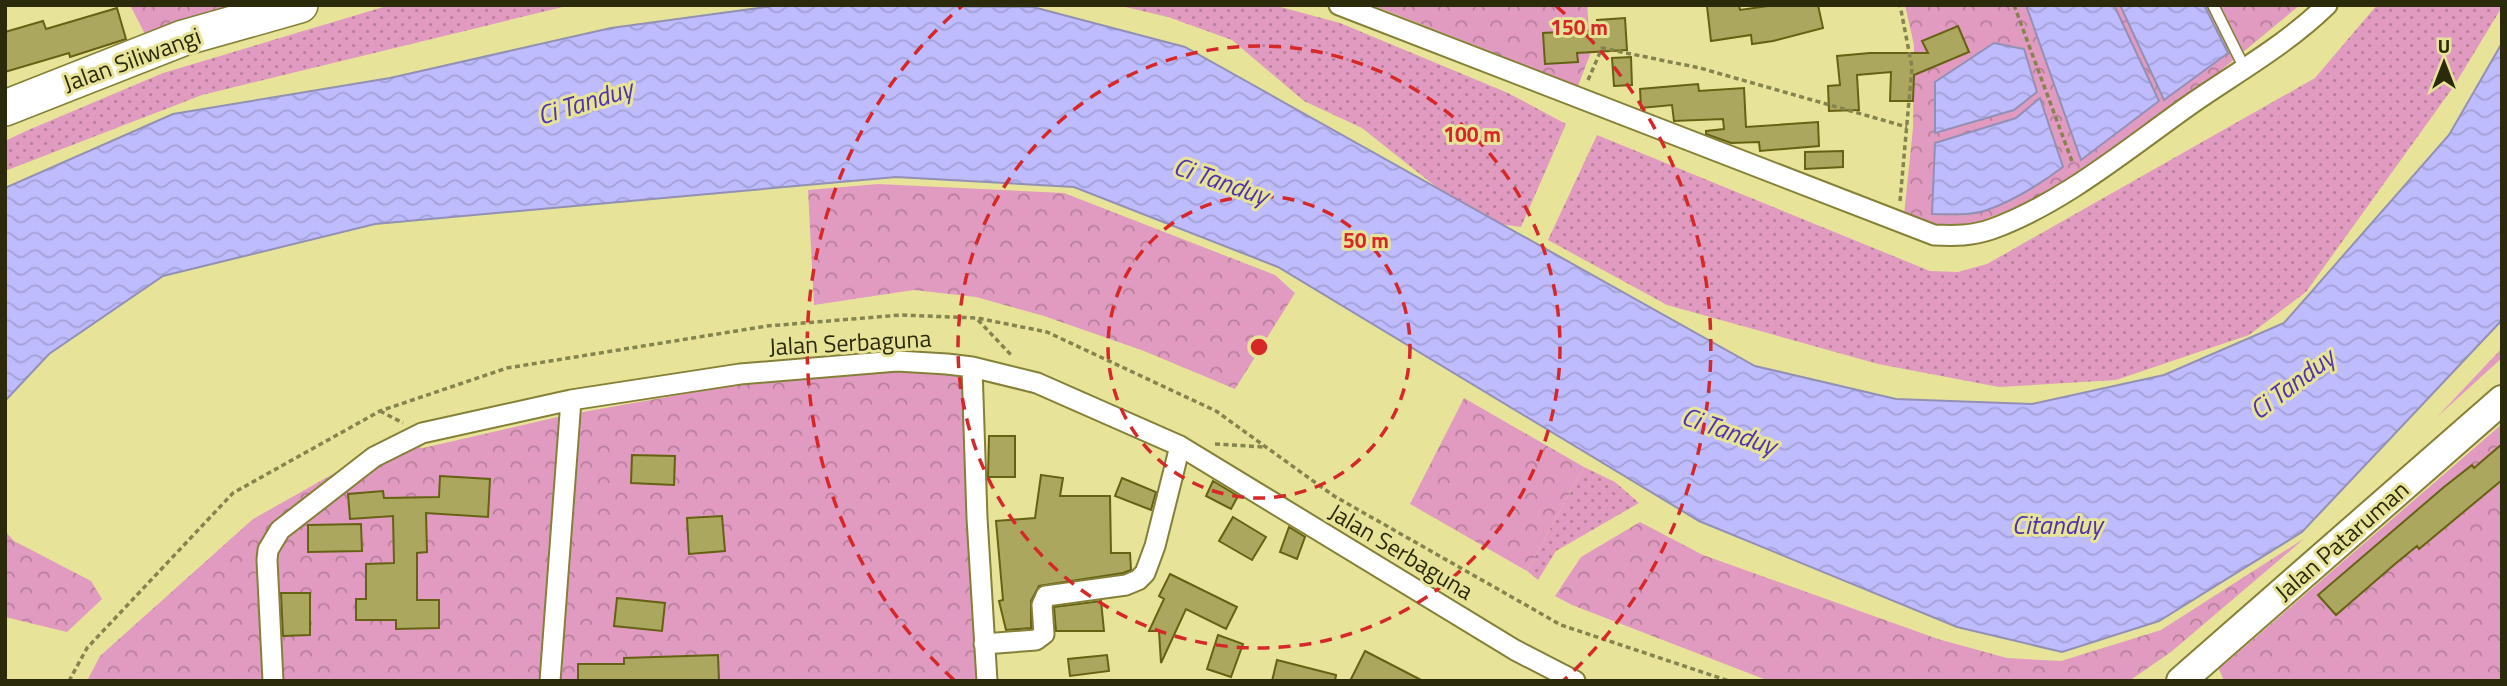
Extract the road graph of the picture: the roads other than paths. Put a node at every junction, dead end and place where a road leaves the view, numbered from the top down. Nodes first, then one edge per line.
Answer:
1 (300, 5) edge
2 (1339, 5) edge
3 (2213, 5) edge
4 (2327, 5) edge
5 (2245, 69) junction
6 (5, 108) edge
7 (972, 367) junction
8 (571, 400) junction
9 (2502, 400) edge
10 (1180, 446) junction
11 (984, 644) junction
12 (273, 681) edge
13 (550, 681) edge
14 (987, 681) edge
15 (1575, 681) edge
16 (2181, 681) edge

1 - 6 highway, Jalan Siliwangi
2 - 5 street
3 - 5 lane
4 - 5 street
7 - 8 street, Jalan Serbaguna
7 - 10 street, Jalan Serbaguna
7 - 11 street
8 - 12 street, Jalan Serbaguna
8 - 13 street
9 - 16 street, Jalan Pataruman
10 - 11 street
10 - 15 street, Jalan Serbaguna
11 - 14 street

